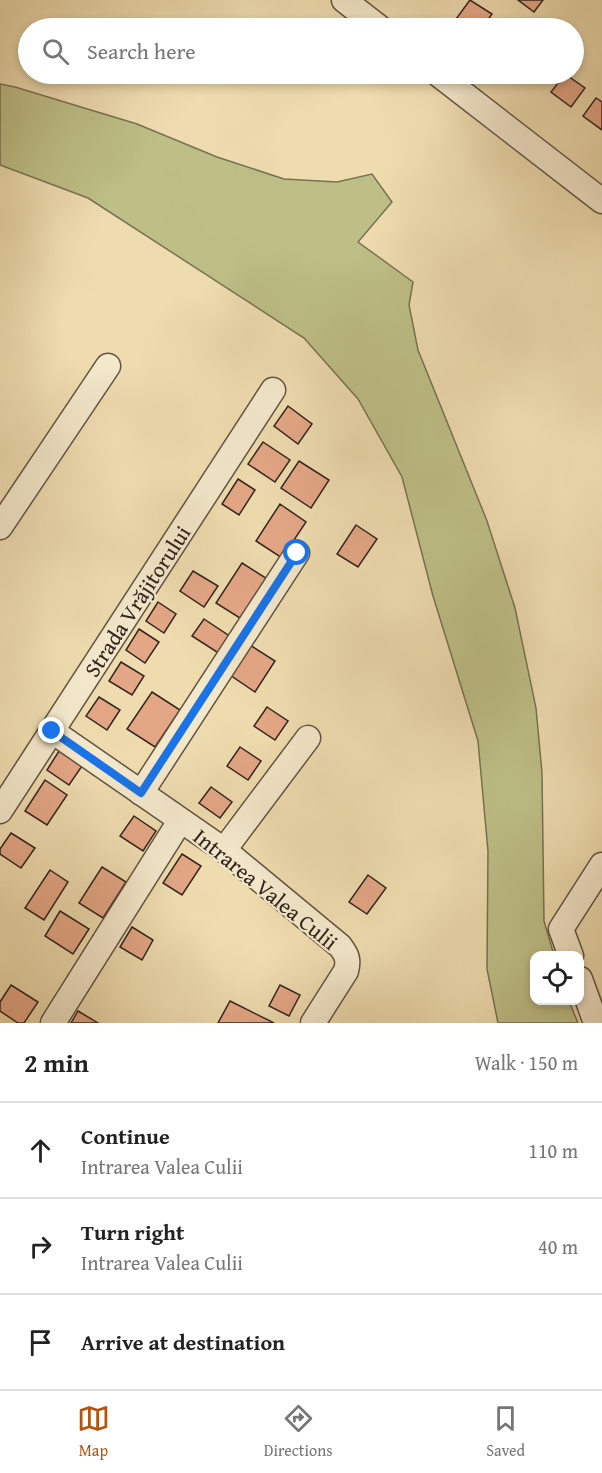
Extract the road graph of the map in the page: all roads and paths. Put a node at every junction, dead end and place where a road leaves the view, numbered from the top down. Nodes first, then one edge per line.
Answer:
1 (344, 0) edge
2 (367, 18) edge
3 (451, 84) edge
4 (602, 201) edge
5 (108, 366) dead end
6 (273, 390) dead end
7 (0, 527) edge
8 (297, 553) dead end
9 (52, 731) junction
10 (308, 738) dead end
11 (141, 793) junction
12 (0, 811) edge
13 (180, 821) junction
14 (224, 850) junction
15 (602, 865) edge
16 (569, 951) edge
17 (584, 992) edge
18 (52, 1023) edge
19 (313, 1023) edge
20 (596, 1023) edge

1 - 2 street
3 - 4 street
5 - 7 street
6 - 9 street, Strada Vrăjitorului
8 - 11 street
9 - 11 street, Intrarea Valea Culii
9 - 12 street, Strada Vrăjitorului
10 - 14 street
11 - 13 street, Intrarea Valea Culii
13 - 14 street, Intrarea Valea Culii
13 - 18 street, Intrarea Valea Culii
14 - 19 street, Intrarea Valea Culii
15 - 16 street
17 - 20 street

